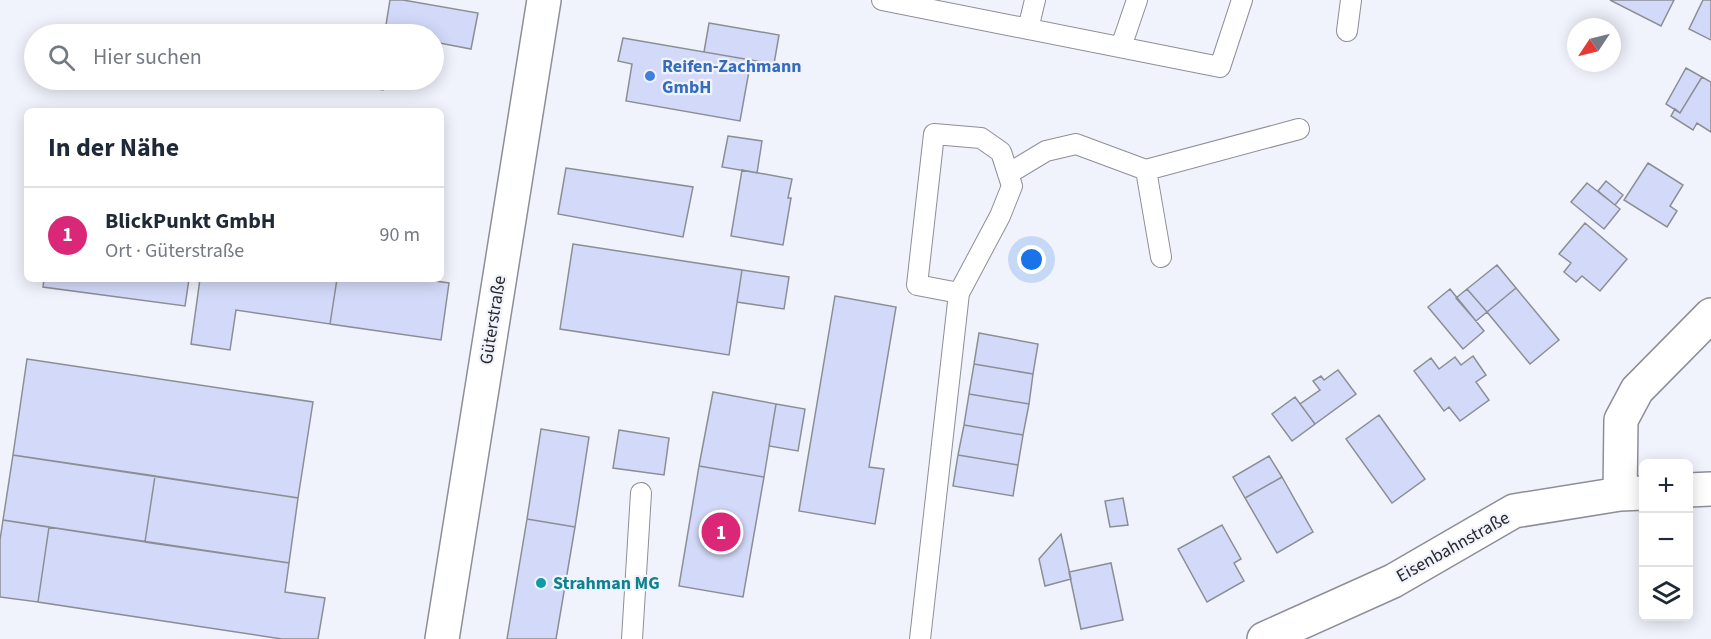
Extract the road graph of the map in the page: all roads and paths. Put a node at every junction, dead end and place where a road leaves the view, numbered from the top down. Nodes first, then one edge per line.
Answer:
1 (544, 0) edge
2 (882, 0) edge
3 (1137, 0) edge
4 (1242, 0) edge
5 (1351, 0) edge
6 (1033, 1) edge
7 (1028, 29) junction
8 (1347, 31) dead end
9 (1121, 47) junction
10 (1299, 129) dead end
11 (1146, 170) junction
12 (1008, 174) junction
13 (1161, 257) dead end
14 (959, 293) junction
15 (1711, 315) edge
16 (1711, 489) edge
17 (1693, 490) edge
18 (1632, 493) edge
19 (641, 494) dead end
20 (442, 639) edge
21 (632, 639) edge
22 (920, 639) edge
23 (1264, 639) edge

1 - 20 street, Güterstraße
2 - 7 lane
3 - 9 lane
4 - 9 lane
5 - 8 lane
6 - 7 lane
7 - 9 lane
10 - 11 lane
11 - 12 lane
11 - 13 lane
12 - 14 lane
12 - 14 lane
14 - 22 lane
15 - 18 street, Eisenbahnstraße
16 - 17 street
18 - 23 street, Eisenbahnstraße
19 - 21 lane

